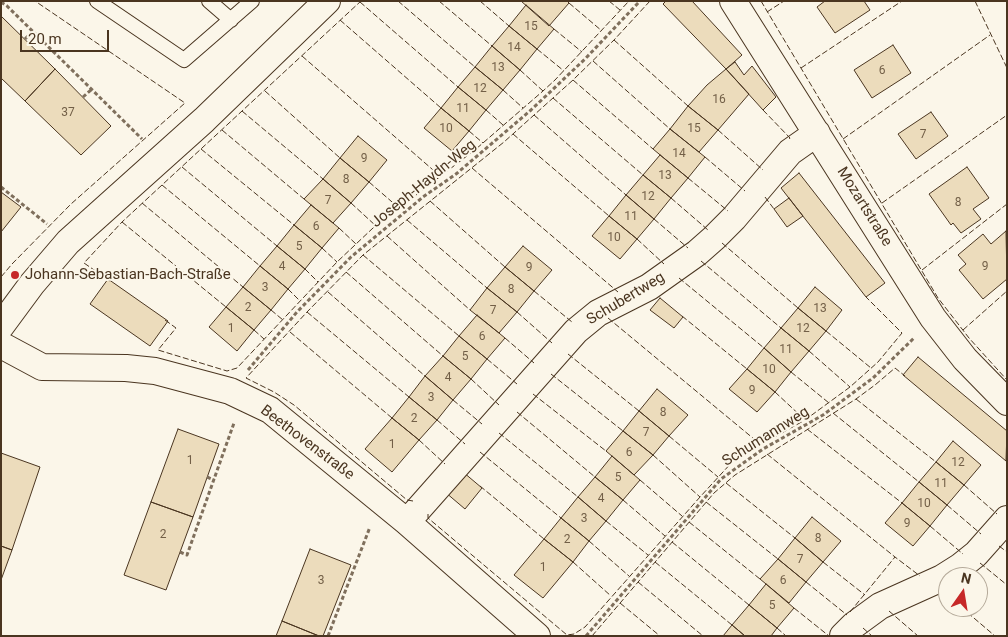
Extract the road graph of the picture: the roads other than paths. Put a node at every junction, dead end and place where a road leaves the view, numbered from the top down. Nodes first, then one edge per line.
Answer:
1 (97, 1) edge
2 (209, 1) edge
3 (252, 1) edge
4 (327, 1) edge
5 (733, 1) edge
6 (231, 20) junction
7 (817, 132) junction
8 (1, 326) edge
9 (1, 345) edge
10 (1007, 402) edge
11 (1007, 519) edge
12 (407, 522) junction
13 (536, 636) edge
14 (843, 636) edge

1 - 6 lane
2 - 6 lane
3 - 6 lane
4 - 8 street
5 - 7 street, Mozartstraße
7 - 10 street, Mozartstraße
7 - 12 street, Schubertweg
9 - 12 street, Beethovenstraße
11 - 14 street
12 - 13 street, Beethovenstraße

